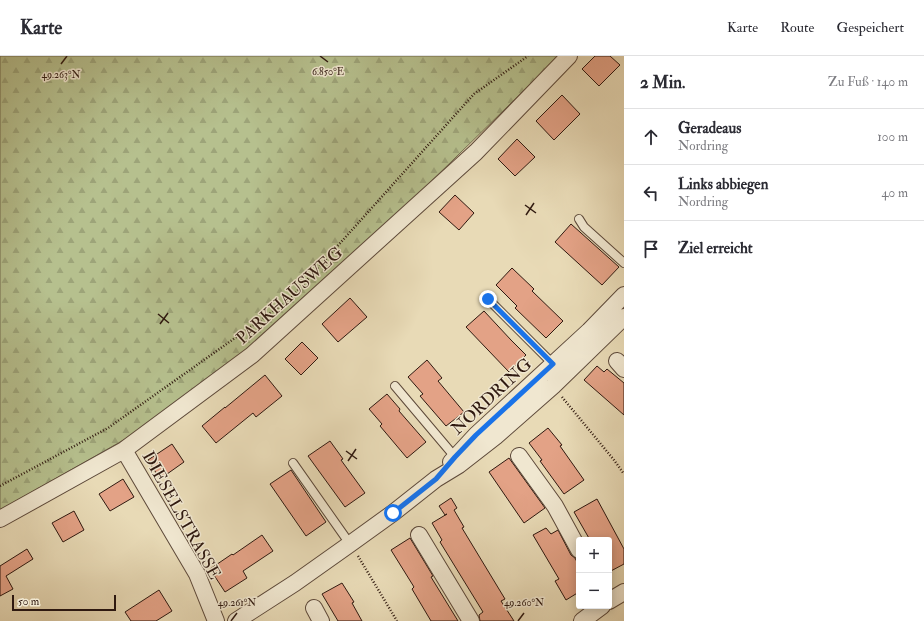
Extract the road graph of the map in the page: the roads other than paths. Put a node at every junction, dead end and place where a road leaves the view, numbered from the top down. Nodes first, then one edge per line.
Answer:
1 (569, 56) edge
2 (578, 219) dead end
3 (624, 263) edge
4 (624, 295) edge
5 (488, 299) dead end
6 (624, 317) edge
7 (553, 364) junction
8 (395, 386) dead end
9 (124, 450) junction
10 (519, 456) dead end
11 (455, 457) junction
12 (293, 463) dead end
13 (436, 479) junction
14 (0, 520) edge
15 (419, 535) dead end
16 (350, 544) junction
17 (576, 544) edge
18 (624, 592) edge
19 (612, 599) edge
20 (598, 609) edge
21 (216, 621) edge
22 (236, 621) edge
23 (471, 621) edge
24 (582, 621) edge

1 - 9 street, PARKHAUSWEG
2 - 3 lane
4 - 7 street, NORDRING
5 - 7 lane, NORDRING
6 - 13 street, NORDRING
7 - 11 street, NORDRING
8 - 11 lane, NORDRING
9 - 14 street, PARKHAUSWEG
9 - 21 street, DIESELSTRASSE
10 - 17 street
11 - 13 street, NORDRING
12 - 16 lane
13 - 16 street, NORDRING
15 - 23 street
16 - 22 street, NORDRING
18 - 19 street
20 - 24 street

